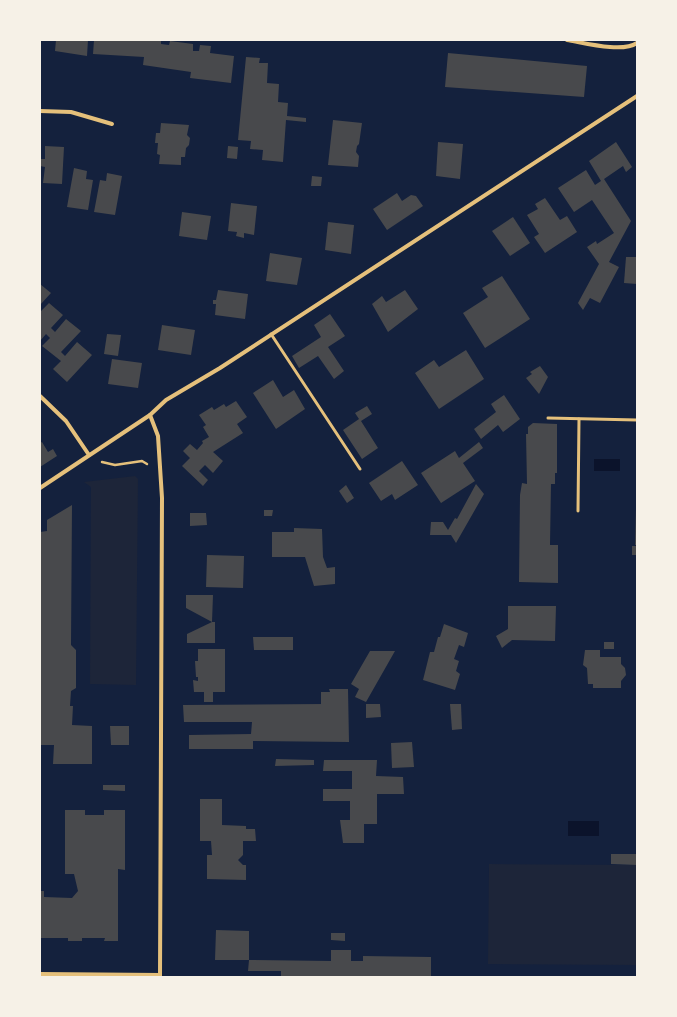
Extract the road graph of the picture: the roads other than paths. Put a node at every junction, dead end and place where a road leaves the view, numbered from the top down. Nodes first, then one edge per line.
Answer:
1 (568, 40) edge
2 (637, 43) edge
3 (637, 96) edge
4 (40, 111) edge
5 (112, 124) dead end
6 (271, 334) junction
7 (40, 396) edge
8 (150, 415) junction
9 (548, 418) dead end
10 (580, 419) junction
11 (637, 420) edge
12 (89, 455) junction
13 (360, 469) dead end
14 (40, 488) edge
15 (578, 511) dead end
16 (40, 974) edge
17 (160, 976) edge

1 - 2 street
3 - 6 street
4 - 5 street
6 - 8 street
6 - 13 lane
7 - 12 street
8 - 12 street
8 - 17 street
9 - 10 lane
10 - 11 lane
10 - 15 lane
12 - 14 street
16 - 17 street

